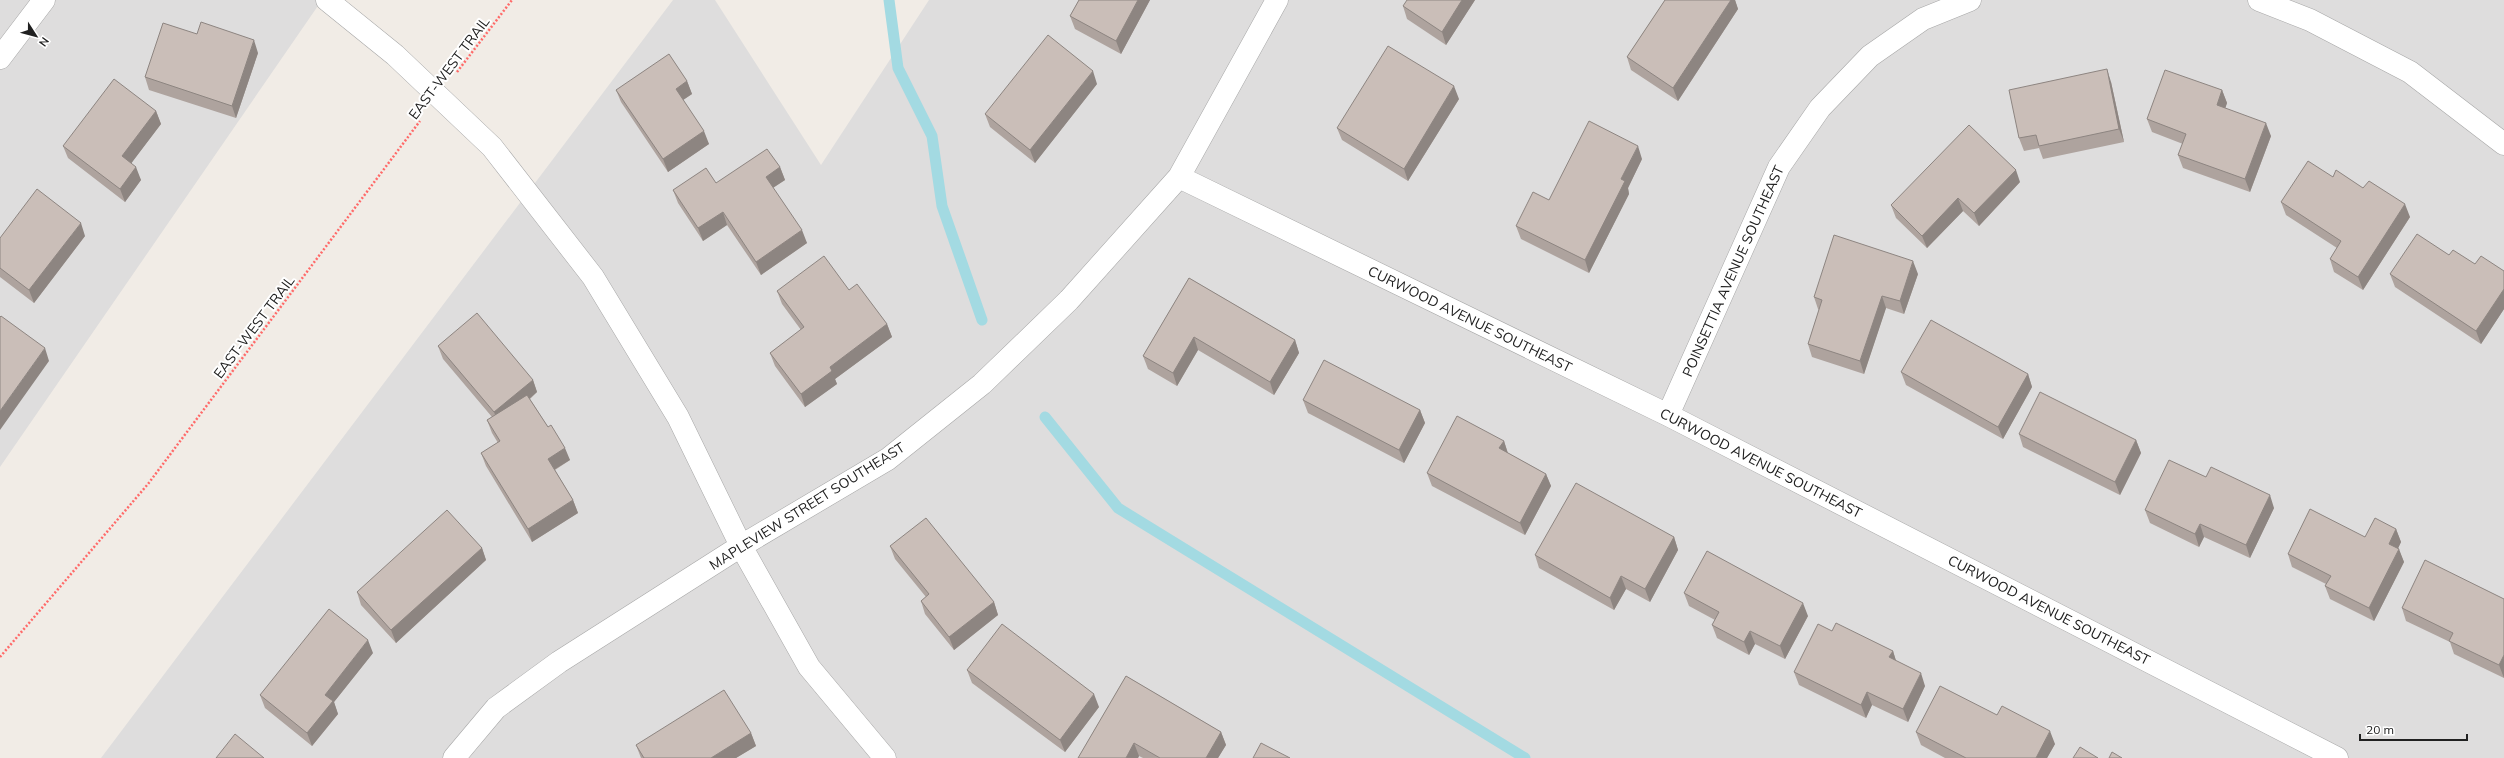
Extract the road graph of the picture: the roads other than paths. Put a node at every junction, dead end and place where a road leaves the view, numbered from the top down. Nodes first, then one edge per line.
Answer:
1 (44, 0) edge
2 (327, 0) edge
3 (1276, 0) edge
4 (1970, 0) edge
5 (2259, 0) edge
6 (0, 58) edge
7 (2504, 144) edge
8 (1179, 177) junction
9 (1668, 415) junction
10 (741, 546) junction
11 (454, 758) edge
12 (885, 758) edge
13 (2337, 758) edge

1 - 6 street
2 - 10 street
3 - 8 street, MAPLEVIEW STREET SOUTHEAST
4 - 9 street, POINSETTIA AVENUE SOUTHEAST
5 - 7 street
8 - 9 street, CURWOOD AVENUE SOUTHEAST
8 - 10 street, MAPLEVIEW STREET SOUTHEAST
9 - 13 street, CURWOOD AVENUE SOUTHEAST
10 - 11 street, MAPLEVIEW STREET SOUTHEAST
10 - 12 street

